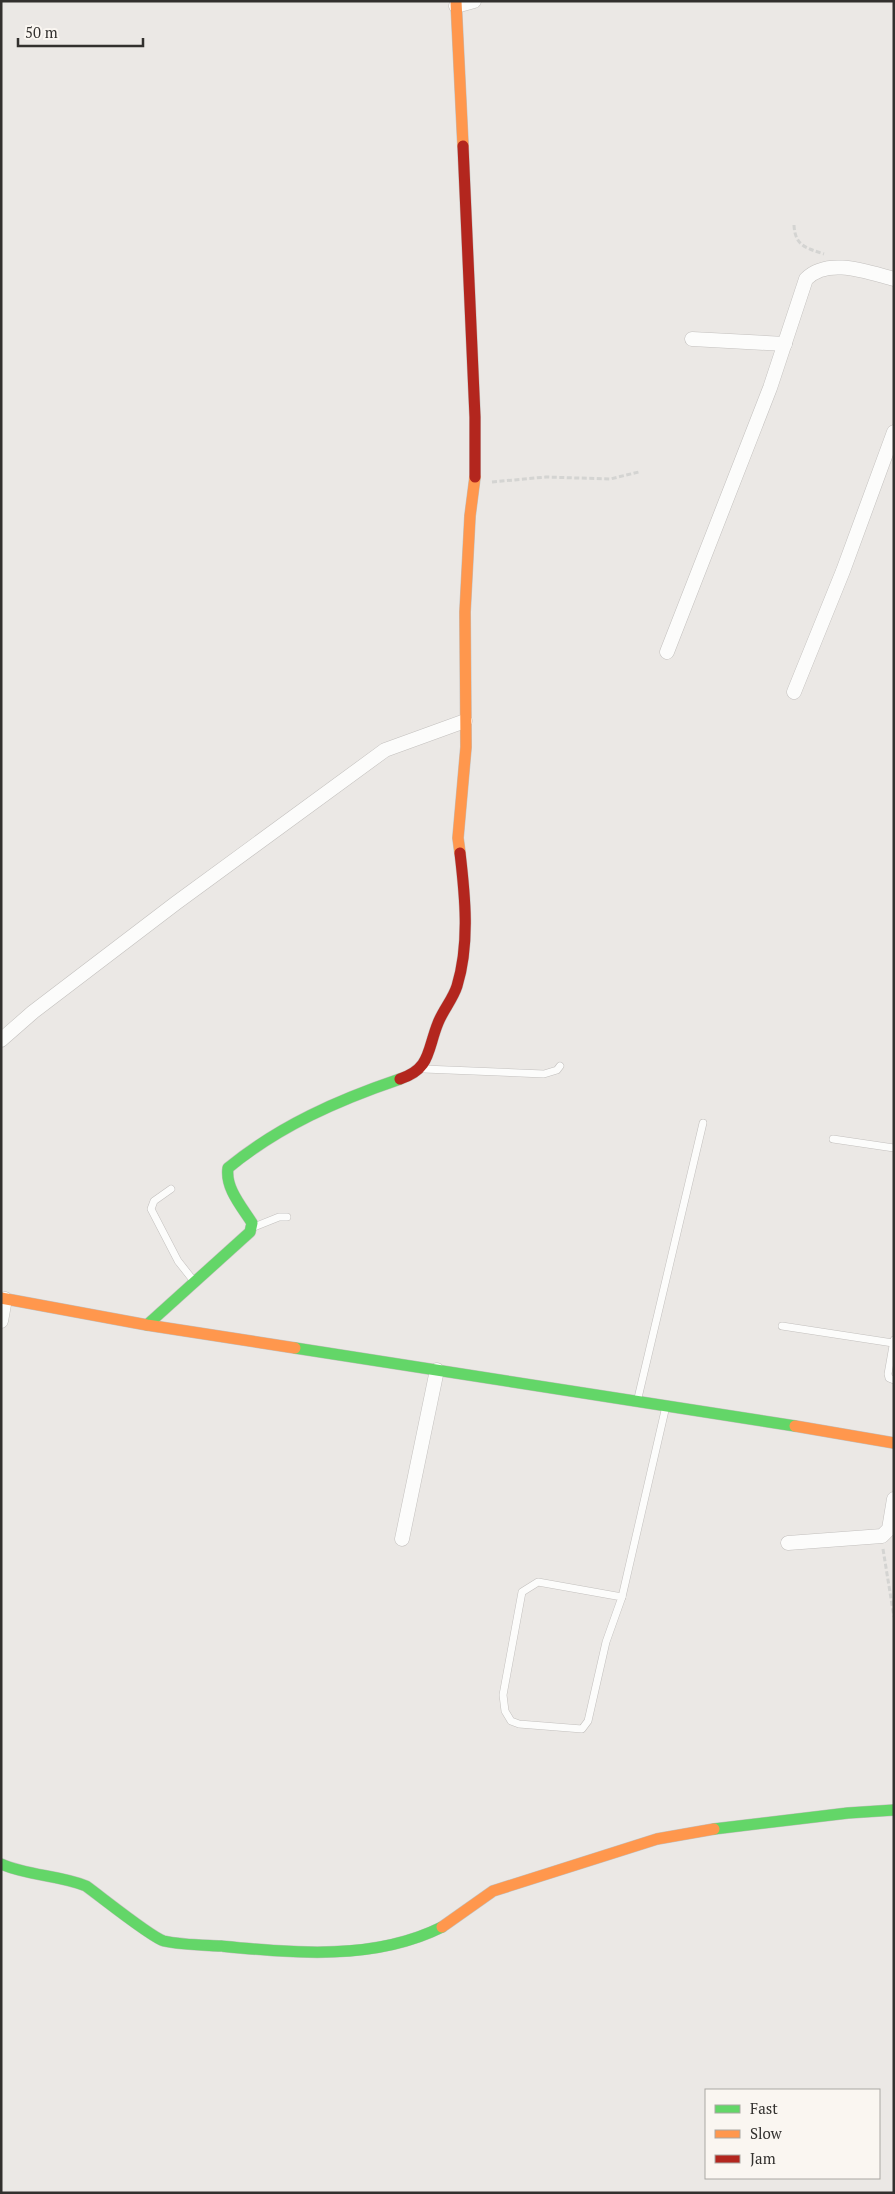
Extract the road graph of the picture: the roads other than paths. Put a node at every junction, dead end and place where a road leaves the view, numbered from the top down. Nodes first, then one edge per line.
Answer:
1 (474, 1) edge
2 (456, 4) edge
3 (894, 279) edge
4 (692, 339) dead end
5 (785, 344) junction
6 (894, 432) edge
7 (667, 652) dead end
8 (794, 692) dead end
9 (465, 720) junction
10 (1, 1040) edge
11 (560, 1066) dead end
12 (421, 1069) junction
13 (703, 1123) dead end
14 (833, 1139) dead end
15 (894, 1148) edge
16 (171, 1190) dead end
17 (287, 1217) dead end
18 (251, 1228) junction
19 (194, 1281) junction
20 (3, 1299) edge
21 (1, 1321) edge
22 (147, 1325) junction
23 (782, 1326) dead end
24 (894, 1342) edge
25 (437, 1370) junction
26 (894, 1380) edge
27 (637, 1400) junction
28 (667, 1406) junction
29 (894, 1443) edge
30 (894, 1499) edge
31 (402, 1539) dead end
32 (788, 1543) dead end
33 (622, 1597) junction
34 (894, 1810) edge
35 (1, 1864) edge

1 - 2 street
2 - 9 street
3 - 5 street
4 - 5 street
5 - 7 street
6 - 8 street
9 - 10 street
9 - 12 street
11 - 12 lane
12 - 18 street
13 - 27 lane
14 - 15 lane
16 - 19 lane
17 - 18 lane
18 - 19 street
19 - 22 street
20 - 21 street
20 - 22 street
22 - 25 street
23 - 24 lane
24 - 26 lane
25 - 27 street
25 - 31 street
27 - 28 street
28 - 29 street
28 - 33 lane
30 - 32 street
33 - 33 lane
34 - 35 street

